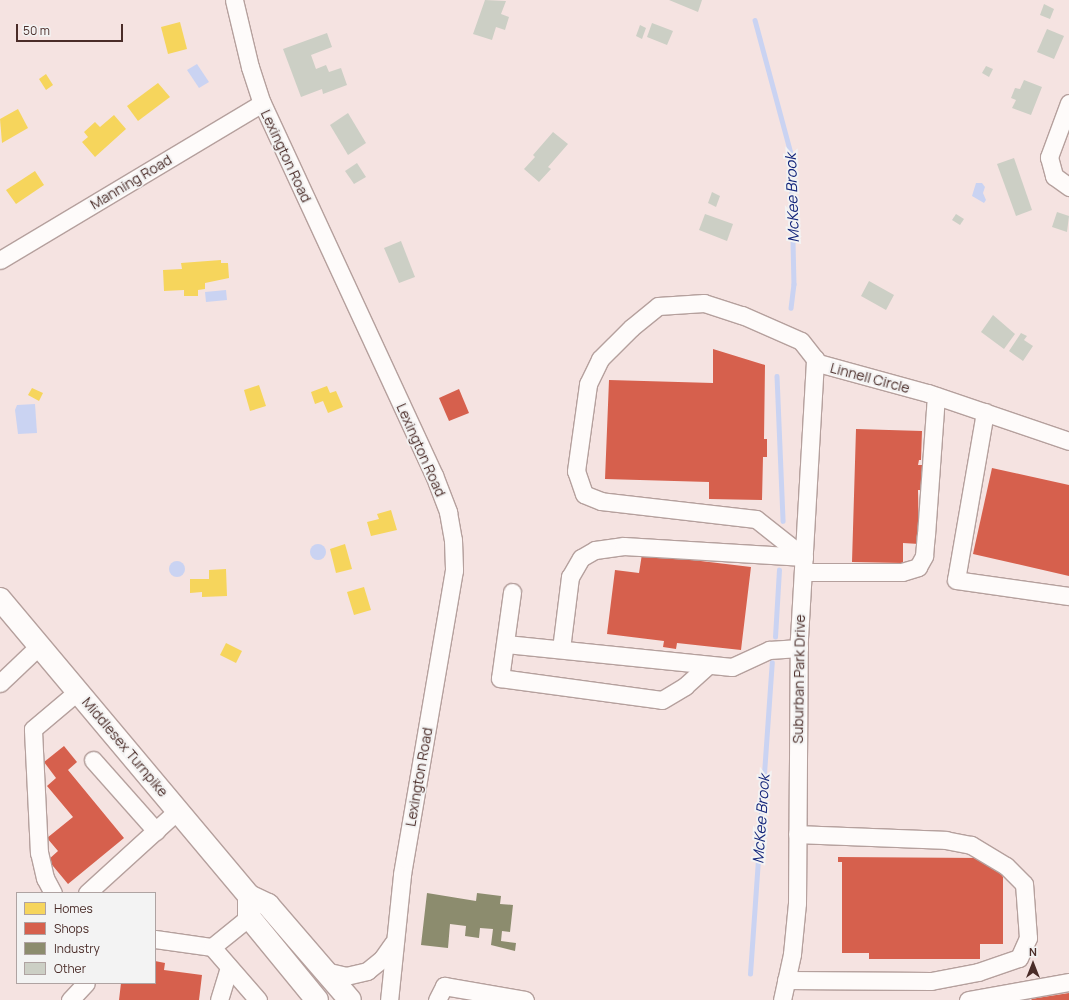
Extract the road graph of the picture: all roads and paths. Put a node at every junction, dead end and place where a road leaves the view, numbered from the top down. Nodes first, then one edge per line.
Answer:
1 (234, 0) edge
2 (262, 103) junction
3 (1069, 103) edge
4 (1069, 187) edge
5 (0, 260) edge
6 (815, 358) junction
7 (936, 396) junction
8 (985, 412) junction
9 (1069, 441) edge
10 (803, 565) junction
11 (512, 592) dead end
12 (1069, 596) edge
13 (0, 599) edge
14 (506, 644) junction
15 (40, 645) junction
16 (798, 648) junction
17 (561, 649) junction
18 (708, 665) junction
19 (0, 683) edge
20 (78, 692) junction
21 (93, 760) dead end
22 (177, 811) junction
23 (156, 831) junction
24 (797, 834) junction
25 (52, 892) edge
26 (88, 892) edge
27 (249, 907) junction
28 (156, 939) edge
29 (394, 941) junction
30 (212, 947) junction
31 (229, 966) junction
32 (325, 971) junction
33 (786, 980) junction
34 (1069, 982) edge
35 (85, 984) edge
36 (89, 984) edge
37 (70, 1000) edge
38 (86, 1000) edge
39 (219, 1000) edge
40 (258, 1000) edge
41 (317, 1000) edge
42 (350, 1000) edge
43 (389, 1000) edge
44 (436, 1000) edge
45 (525, 1000) edge
46 (782, 1000) edge
47 (968, 1000) edge

1 - 2 street, Lexington Road
2 - 5 street, Manning Road
2 - 29 street, Lexington Road
3 - 4 street
6 - 7 street, Linnell Circle
6 - 10 street, Suburban Park Drive
6 - 10 street, Linnell Circle
7 - 8 street, Linnell Circle
7 - 10 street
8 - 9 street, Linnell Circle
8 - 12 street
10 - 16 street, Suburban Park Drive
10 - 17 street
11 - 14 street
13 - 15 main road, Middlesex Turnpike
14 - 17 street
14 - 18 street
15 - 19 street
15 - 20 main road, Middlesex Turnpike
16 - 18 street
16 - 24 street, Suburban Park Drive
17 - 18 street
20 - 22 main road, Middlesex Turnpike
20 - 25 street
21 - 23 street
22 - 23 street
22 - 27 main road, Middlesex Turnpike
23 - 26 street
24 - 33 street, Suburban Park Drive
24 - 33 street
27 - 30 street
27 - 32 main road, Middlesex Turnpike
27 - 41 main road, Middlesex Turnpike
28 - 30 street
29 - 32 street
29 - 43 street, Lexington Road
30 - 31 street
31 - 39 street
31 - 40 street
32 - 42 main road, Middlesex Turnpike
33 - 46 street, Suburban Park Drive
34 - 47 street
35 - 37 street
36 - 38 street
44 - 45 street

